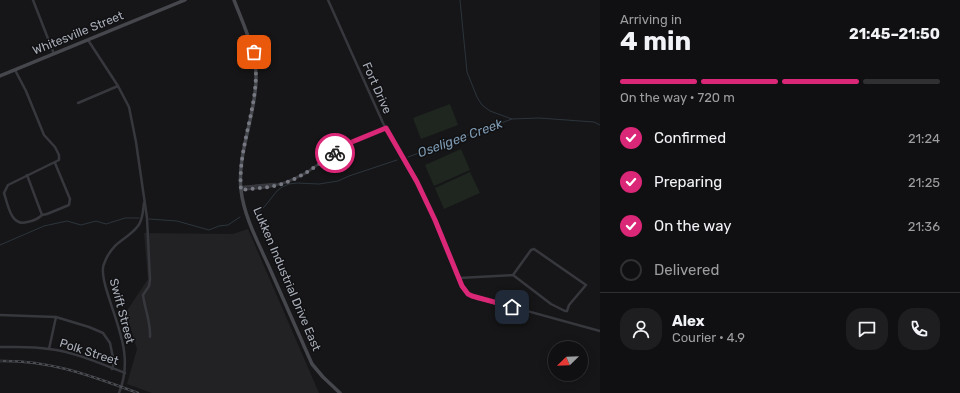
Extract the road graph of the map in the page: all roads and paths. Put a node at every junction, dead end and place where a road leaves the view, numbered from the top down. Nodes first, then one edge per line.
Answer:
1 (33, 0) edge
2 (185, 0) edge
3 (234, 0) edge
4 (328, 0) edge
5 (88, 40) junction
6 (54, 54) junction
7 (15, 70) junction
8 (0, 76) edge
9 (118, 86) junction
10 (78, 103) dead end
11 (386, 128) junction
12 (55, 163) junction
13 (27, 175) junction
14 (241, 188) junction
15 (144, 199) junction
16 (42, 215) junction
17 (512, 275) junction
18 (459, 278) junction
19 (0, 315) edge
20 (56, 317) junction
21 (600, 331) edge
22 (150, 337) dead end
23 (0, 347) edge
24 (49, 349) junction
25 (112, 368) junction
26 (125, 373) junction
27 (119, 393) edge
28 (340, 393) edge

1 - 6 street
2 - 5 main road, Whitesville Street
3 - 14 main road, Lukken Industrial Drive East
4 - 11 street, Fort Drive
5 - 6 main road, Whitesville Street
5 - 9 street, Swift Street
6 - 7 main road, Whitesville Street
7 - 8 main road, Whitesville Street
7 - 12 street
9 - 10 street
9 - 15 street, Swift Street
11 - 14 street
11 - 18 street, Fort Drive
12 - 13 street
12 - 16 street
13 - 16 street
13 - 16 street
14 - 28 main road, Lukken Industrial Drive East
15 - 22 street, Swift Street
15 - 26 street, Swift Street
17 - 17 street
17 - 18 street
18 - 21 street, Fort Drive
19 - 20 street
20 - 24 street
20 - 25 street
23 - 24 street, Polk Street
24 - 25 street, Polk Street
25 - 26 street, Polk Street
26 - 27 street, Swift Street

